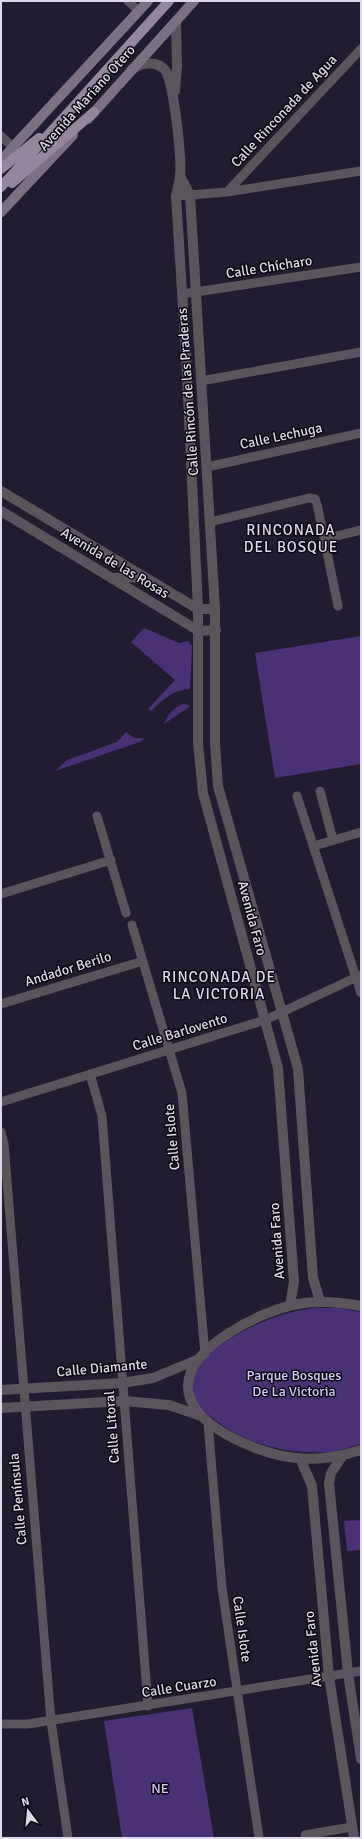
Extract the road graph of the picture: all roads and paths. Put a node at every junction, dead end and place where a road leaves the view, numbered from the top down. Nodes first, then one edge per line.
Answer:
1 (128, 1) edge
2 (148, 1) edge
3 (169, 1) edge
4 (194, 1) edge
5 (138, 11) junction
6 (176, 22) junction
7 (361, 48) edge
8 (130, 71) junction
9 (174, 99) junction
10 (94, 112) junction
11 (65, 117) junction
12 (1, 136) edge
13 (13, 146) junction
14 (1, 161) edge
15 (1, 169) edge
16 (361, 171) edge
17 (180, 176) junction
18 (1, 187) edge
19 (227, 192) junction
20 (1, 193) edge
21 (190, 195) junction
22 (176, 196) junction
23 (1, 212) edge
24 (361, 267) edge
25 (196, 292) junction
26 (182, 294) junction
27 (361, 352) edge
28 (201, 381) junction
29 (361, 433) edge
30 (207, 467) junction
31 (1, 491) edge
32 (1, 511) edge
33 (210, 522) junction
34 (361, 530) edge
35 (324, 539) junction
36 (114, 578) junction
37 (156, 582) junction
38 (338, 606) dead end
39 (198, 609) junction
40 (215, 609) junction
41 (216, 630) junction
42 (198, 631) junction
43 (320, 791) dead end
44 (297, 796) dead end
45 (98, 816) dead end
46 (361, 832) edge
47 (333, 840) junction
48 (314, 846) junction
49 (110, 860) junction
50 (1, 894) edge
51 (126, 913) dead end
52 (132, 925) dead end
53 (143, 961) junction
54 (359, 976) edge
55 (361, 993) edge
56 (1, 1004) edge
57 (282, 1013) junction
58 (265, 1020) junction
59 (169, 1050) junction
60 (90, 1074) junction
61 (1, 1102) edge
62 (1, 1132) edge
63 (320, 1301) junction
64 (290, 1305) junction
65 (361, 1306) edge
66 (203, 1356) junction
67 (122, 1383) junction
68 (23, 1388) junction
69 (1, 1390) edge
70 (124, 1401) junction
71 (24, 1407) junction
72 (1, 1408) edge
73 (205, 1419) junction
74 (361, 1450) edge
75 (343, 1455) junction
76 (300, 1458) junction
77 (361, 1671) edge
78 (348, 1673) junction
79 (329, 1676) junction
80 (237, 1692) junction
81 (148, 1706) junction
82 (51, 1721) junction
83 (1, 1724) edge
84 (361, 1759) edge
85 (352, 1827) junction
86 (304, 1834) dead end
87 (68, 1838) edge
88 (259, 1838) edge
89 (354, 1838) edge

1 - 5 street
2 - 5 main road, Avenida Mariano Otero
3 - 11 main road, Avenida Mariano Otero
4 - 6 main road, Avenida Mariano Otero
5 - 13 main road, Avenida Mariano Otero
6 - 8 main road, Avenida Mariano Otero
6 - 9 street, Calle Rincón de las Praderas
7 - 19 street, Calle Rinconada de Agua
8 - 9 street, Calle Rincón de las Praderas
8 - 10 main road, Avenida Mariano Otero
9 - 17 street, Calle Rincón de las Praderas
10 - 20 main road
10 - 23 main road, Avenida Mariano Otero
11 - 15 main road
11 - 18 main road, Avenida Mariano Otero
12 - 13 street
13 - 14 main road, Avenida Mariano Otero
16 - 19 street
17 - 21 street, Calle Rincón de las Praderas
17 - 22 street, Calle Rincón de las Praderas
19 - 21 street
21 - 22 street
21 - 25 street, Calle Rincón de las Praderas
22 - 26 street, Calle Rincón de las Praderas
24 - 25 street, Calle Chícharo
25 - 26 street, Calle Chícharo
25 - 28 street, Calle Rincón de las Praderas
26 - 39 street, Calle Rincón de las Praderas
27 - 28 street
28 - 30 street, Calle Rincón de las Praderas
29 - 30 street, Calle Lechuga
30 - 33 street, Calle Rincón de las Praderas
31 - 37 street, Avenida de las Rosas
32 - 36 street, Avenida de las Rosas
33 - 35 street
33 - 40 street, Calle Rincón de las Praderas
34 - 35 street
35 - 38 street
36 - 37 street
36 - 42 street, Avenida de las Rosas
37 - 39 street, Avenida de las Rosas
39 - 40 street
39 - 42 street, Avenida Faro
40 - 41 street, Avenida Faro
41 - 42 street
41 - 57 street, Avenida Faro
42 - 58 street, Avenida Faro
43 - 47 street
44 - 48 street
45 - 49 street
46 - 47 street
47 - 48 street
48 - 54 street
49 - 50 street
49 - 51 street
52 - 53 street, Calle Islote
53 - 56 street, Andador Berilo
53 - 59 street, Calle Islote
54 - 55 street
54 - 57 street, Calle Barlovento
57 - 58 street, Calle Barlovento
57 - 63 street, Avenida Faro
58 - 59 street, Calle Barlovento
58 - 64 street, Avenida Faro
59 - 60 street, Calle Barlovento
59 - 66 street, Calle Islote
60 - 61 street, Calle Barlovento
60 - 67 street, Calle Litoral
62 - 68 street, Calle Península
63 - 64 street
63 - 65 street
64 - 66 street
66 - 67 street, Calle Diamante
66 - 73 street
67 - 68 street, Calle Diamante
67 - 70 street, Calle Litoral
68 - 69 street, Calle Diamante
68 - 71 street, Calle Península
70 - 71 street
70 - 73 street
70 - 81 street, Calle Litoral
71 - 72 street
71 - 82 street, Calle Península
73 - 76 street
73 - 80 street, Calle Islote
74 - 75 street
75 - 76 street
75 - 78 street
76 - 79 street, Avenida Faro
77 - 78 street, Calle Cuarzo
78 - 79 street, Calle Cuarzo
78 - 84 street
79 - 80 street, Calle Cuarzo
79 - 85 street, Avenida Faro
80 - 81 street, Calle Cuarzo
80 - 88 street, Calle Islote
81 - 82 street, Calle Cuarzo
82 - 83 street, Calle Cuarzo
82 - 87 street, Calle Península
85 - 86 street
85 - 89 street, Avenida Faro

